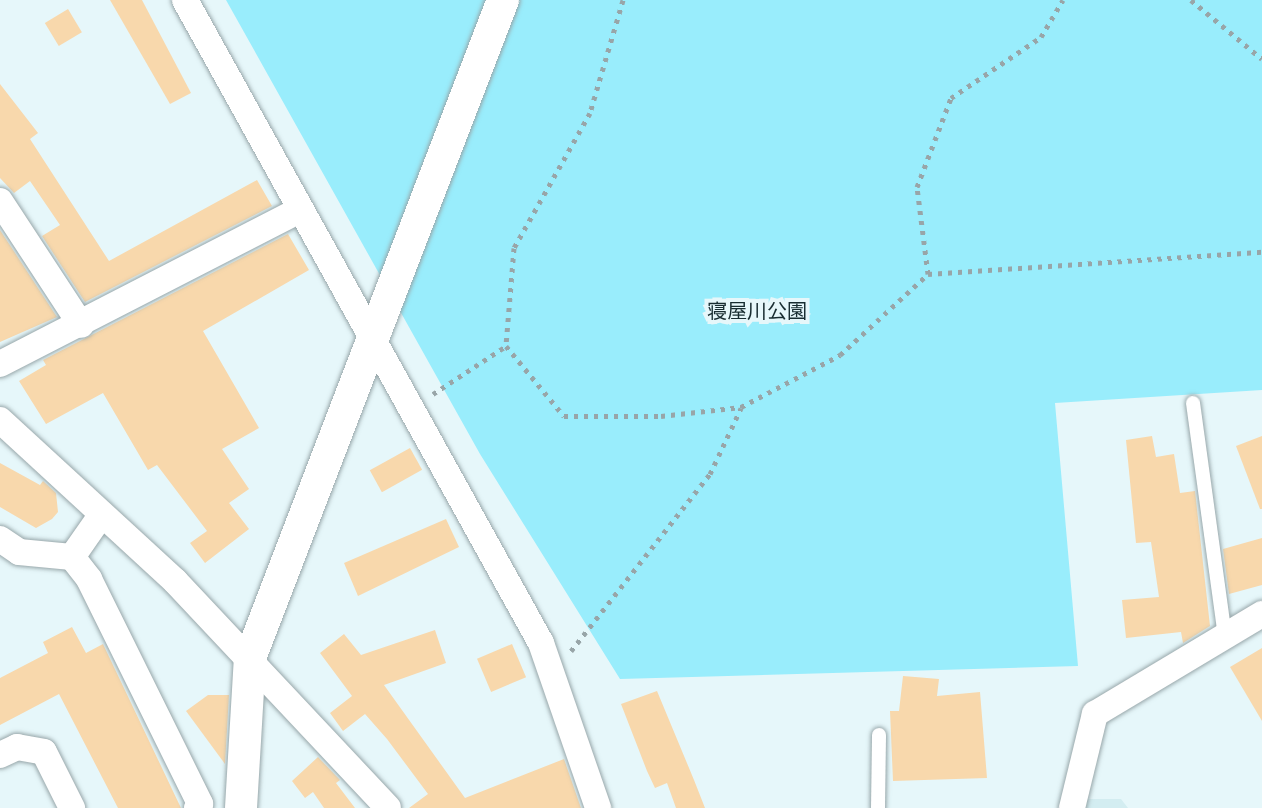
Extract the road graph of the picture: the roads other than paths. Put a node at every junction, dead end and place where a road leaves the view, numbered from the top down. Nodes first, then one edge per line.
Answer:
1 (185, 0) edge
2 (503, 0) edge
3 (0, 201) edge
4 (298, 211) junction
5 (81, 325) junction
6 (373, 345) junction
7 (0, 364) edge
8 (1193, 403) dead end
9 (0, 420) edge
10 (102, 514) junction
11 (0, 539) edge
12 (72, 557) junction
13 (1262, 614) edge
14 (1225, 636) junction
15 (250, 658) junction
16 (879, 735) dead end
17 (0, 755) edge
18 (72, 808) edge
19 (197, 808) edge
20 (241, 808) edge
21 (388, 808) edge
22 (598, 808) edge
23 (878, 808) edge
24 (1072, 808) edge

1 - 4 street
2 - 6 street
3 - 5 street
4 - 5 street
4 - 6 street
5 - 7 street
6 - 15 street
6 - 22 street
8 - 14 lane
9 - 10 street
10 - 12 street
10 - 15 street
11 - 12 street
12 - 19 street
13 - 14 street
14 - 24 street
15 - 20 street
15 - 21 street
16 - 23 lane
17 - 18 street

